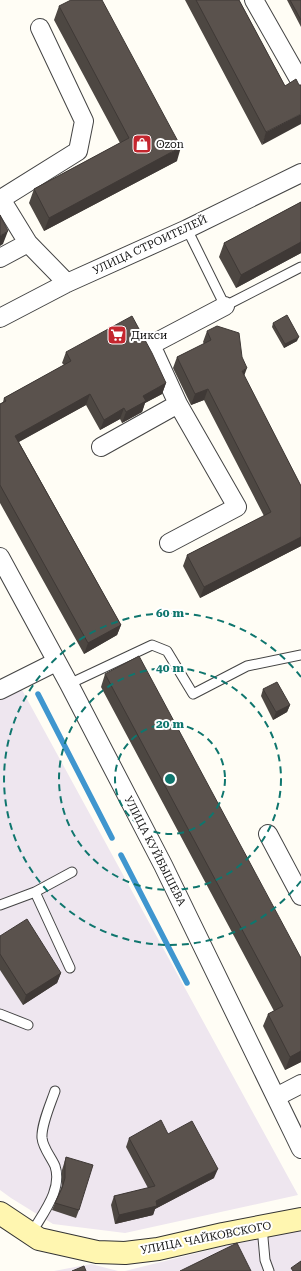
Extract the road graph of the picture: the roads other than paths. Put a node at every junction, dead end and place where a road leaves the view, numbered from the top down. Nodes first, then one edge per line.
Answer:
1 (254, 0) edge
2 (40, 28) dead end
3 (301, 80) edge
4 (301, 173) edge
5 (0, 199) edge
6 (187, 229) junction
7 (28, 244) junction
8 (0, 258) edge
9 (301, 267) edge
10 (67, 283) junction
11 (225, 306) junction
12 (0, 318) edge
13 (178, 404) junction
14 (101, 446) dead end
15 (169, 543) dead end
16 (0, 557) edge
17 (301, 654) edge
18 (56, 662) junction
19 (69, 684) junction
20 (0, 690) edge
21 (268, 834) dead end
22 (72, 872) dead end
23 (35, 892) junction
24 (301, 896) edge
25 (0, 904) edge
26 (70, 968) dead end
27 (0, 1014) edge
28 (28, 1025) dead end
29 (301, 1084) edge
30 (55, 1091) dead end
31 (276, 1097) junction
32 (301, 1149) edge
33 (0, 1213) edge
34 (301, 1219) edge
35 (262, 1227) junction
36 (31, 1234) junction
37 (269, 1271) edge

1 - 3 street
2 - 5 street
4 - 6 street, УЛИЦА СТРОИТЕЛЕЙ
5 - 7 street
6 - 10 street, УЛИЦА СТРОИТЕЛЕЙ
6 - 11 lane
7 - 8 street
7 - 10 street
9 - 11 lane
10 - 12 street, УЛИЦА СТРОИТЕЛЕЙ
11 - 13 street
13 - 14 street
13 - 15 street
16 - 18 street, УЛИЦА КУЙБЫШЕВА
17 - 19 lane
18 - 19 street, УЛИЦА КУЙБЫШЕВА
18 - 20 street
19 - 31 street, УЛИЦА КУЙБЫШЕВА
21 - 24 street
22 - 23 lane
23 - 25 lane
23 - 26 lane
27 - 28 lane
29 - 31 street
30 - 36 lane
31 - 32 street, УЛИЦА КУЙБЫШЕВА
33 - 36 street, УЛИЦА ЧАЙКОВСКОГО
34 - 35 street, УЛИЦА ЧАЙКОВСКОГО
35 - 36 street, УЛИЦА ЧАЙКОВСКОГО
35 - 37 lane

